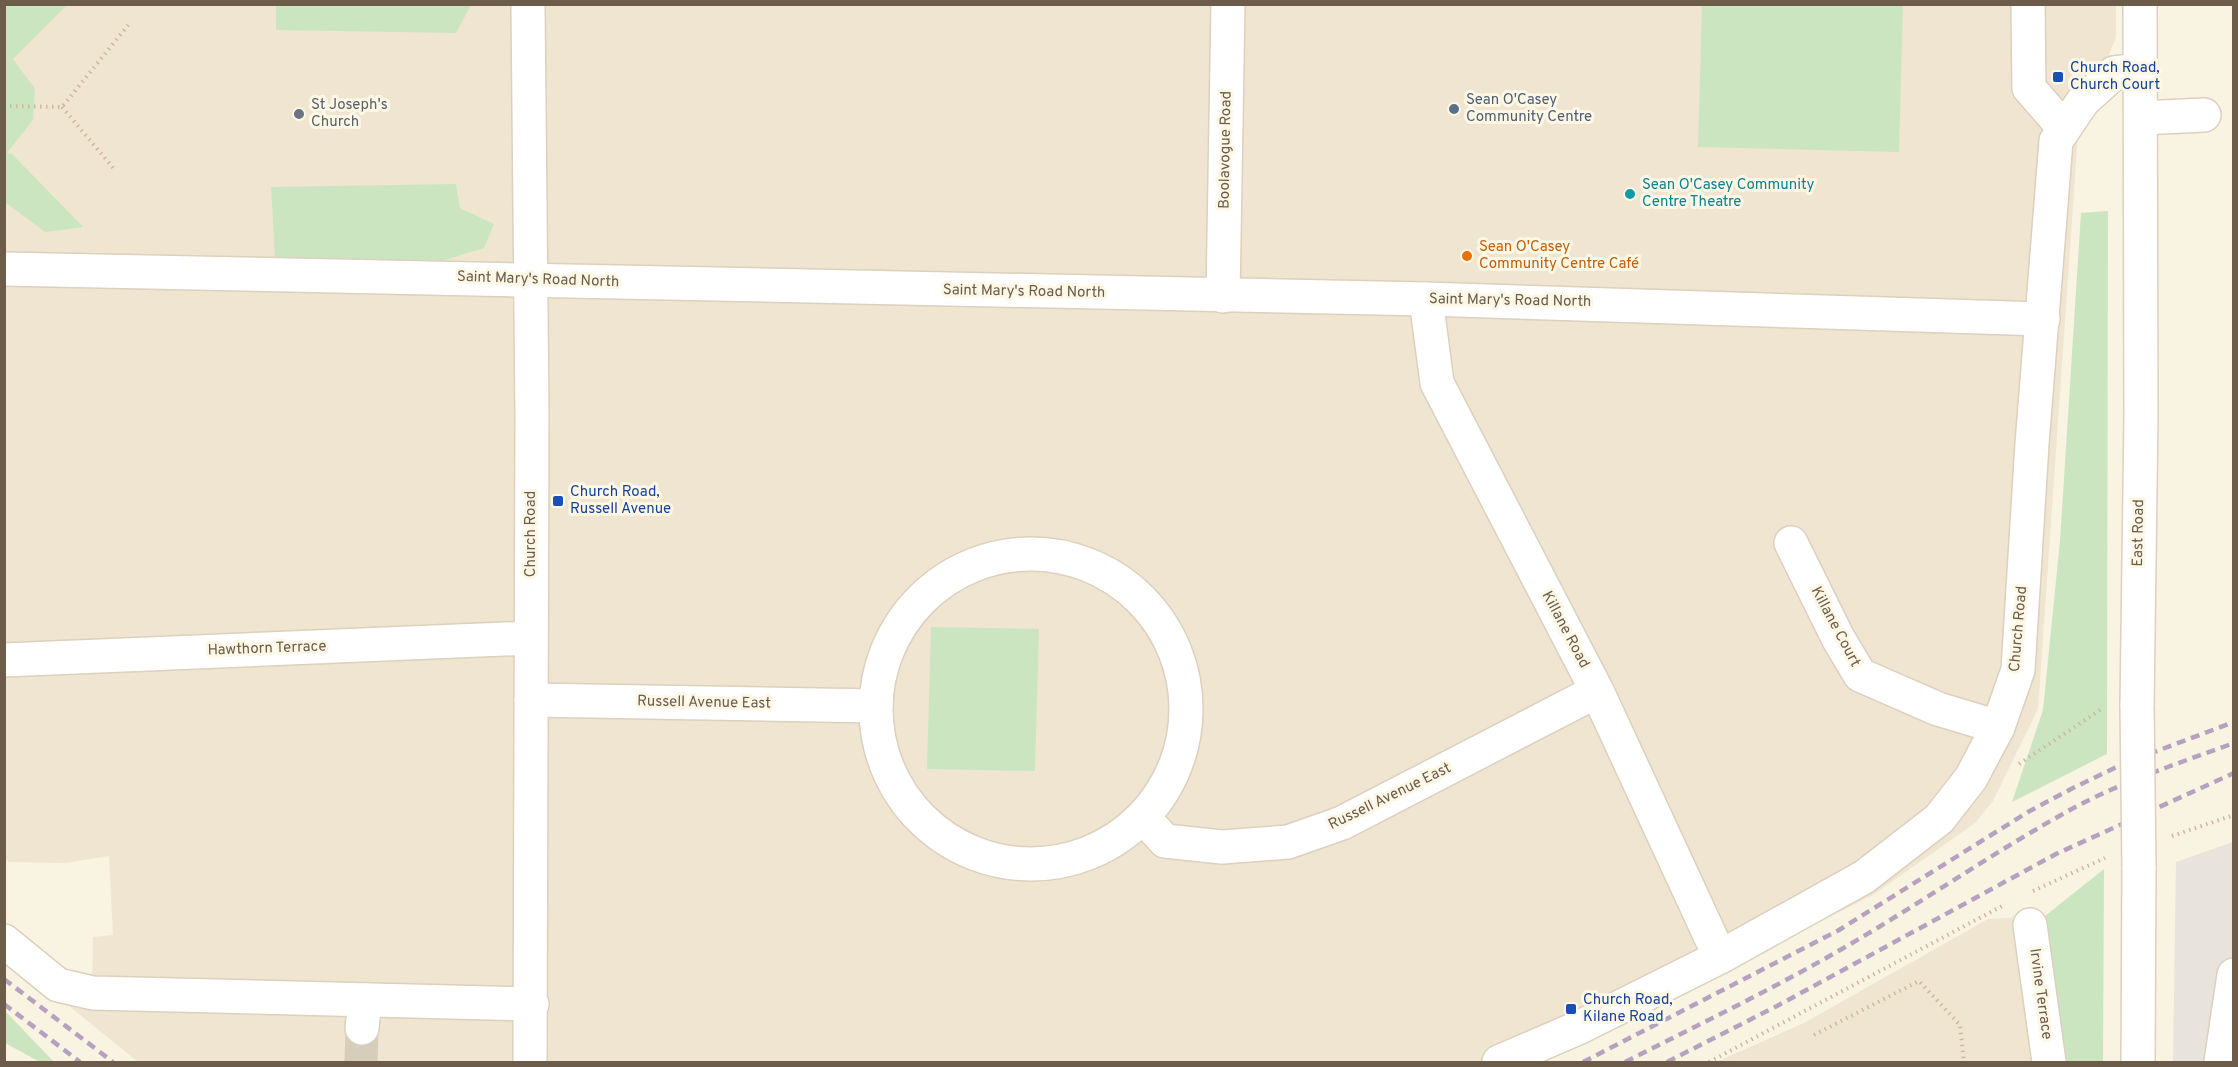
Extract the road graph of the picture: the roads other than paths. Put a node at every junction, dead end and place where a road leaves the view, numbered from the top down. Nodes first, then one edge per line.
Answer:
1 (528, 4) edge
2 (1228, 4) edge
3 (2028, 4) edge
4 (2140, 4) edge
5 (2140, 70) junction
6 (2204, 115) dead end
7 (2141, 118) junction
8 (2064, 128) junction
9 (4, 269) edge
10 (531, 281) junction
11 (1223, 296) junction
12 (1426, 299) junction
13 (2043, 319) junction
14 (1791, 543) dead end
15 (530, 638) junction
16 (4, 660) edge
17 (1597, 691) junction
18 (531, 700) junction
19 (876, 706) junction
20 (1998, 727) junction
21 (1143, 817) junction
22 (2022, 907) road end
23 (4, 941) edge
24 (1720, 957) junction
25 (2234, 975) edge
26 (532, 1004) junction
27 (530, 1062) edge
28 (1499, 1062) edge
29 (2049, 1062) edge
30 (2138, 1062) edge
31 (2221, 1062) edge

1 - 10 street, Church Road
2 - 11 street, Boolavogue Road
3 - 8 street
4 - 5 street, East Road
5 - 7 street, East Road
5 - 8 street, Church Road
6 - 7 street
7 - 30 street, East Road, bridge
8 - 13 street, Church Road
9 - 10 street, Saint Mary's Road North
10 - 11 street, Saint Mary's Road North
10 - 15 street, Church Road
11 - 12 street, Saint Mary's Road North
12 - 13 street, Saint Mary's Road North
12 - 17 street, Killane Road
13 - 20 street, Church Road
14 - 20 street, Killane Court
15 - 16 street, Hawthorn Terrace
15 - 18 street, Church Road
17 - 21 street, Russell Avenue East
17 - 24 street, Killane Road
18 - 19 street, Russell Avenue East
18 - 26 street, Church Road
19 - 21 street
19 - 21 street
20 - 24 street, Church Road
22 - 29 street, Irvine Terrace
23 - 26 street
24 - 28 street, Church Road
25 - 31 street
26 - 27 street, Church Road

